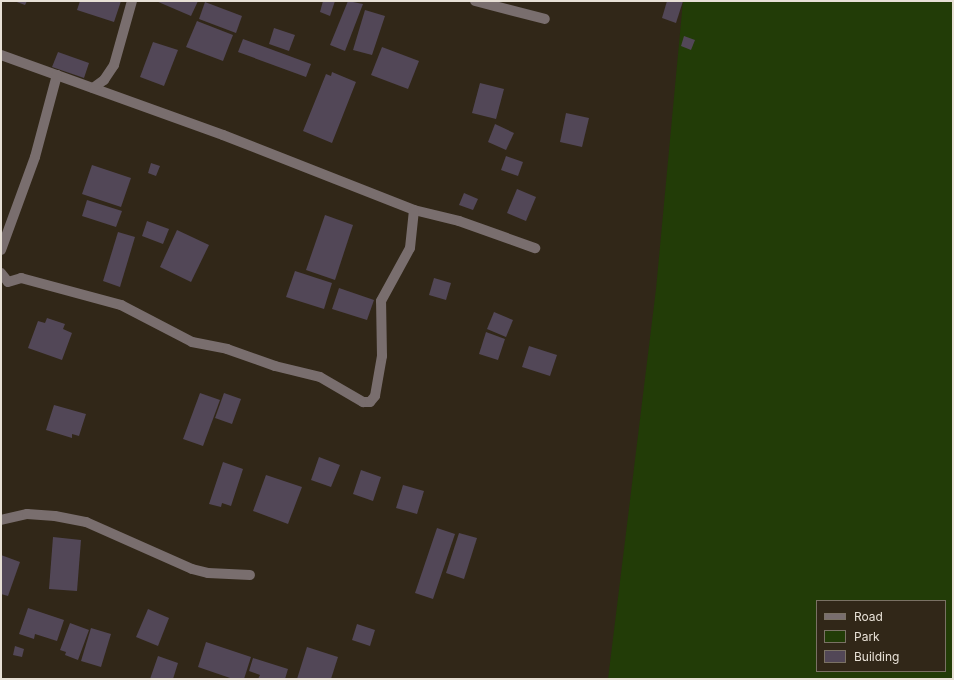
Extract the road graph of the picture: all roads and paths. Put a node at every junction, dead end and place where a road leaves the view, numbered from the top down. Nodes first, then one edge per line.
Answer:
1 (132, 1) edge
2 (475, 1) edge
3 (545, 19) dead end
4 (1, 55) edge
5 (57, 75) junction
6 (93, 88) junction
7 (414, 210) junction
8 (535, 248) dead end
9 (1, 250) edge
10 (1, 273) edge
11 (1, 520) edge
12 (250, 575) dead end

1 - 6 street
2 - 3 street
4 - 5 street
5 - 6 street
5 - 9 street
6 - 7 street
7 - 8 street
7 - 10 street
11 - 12 street

